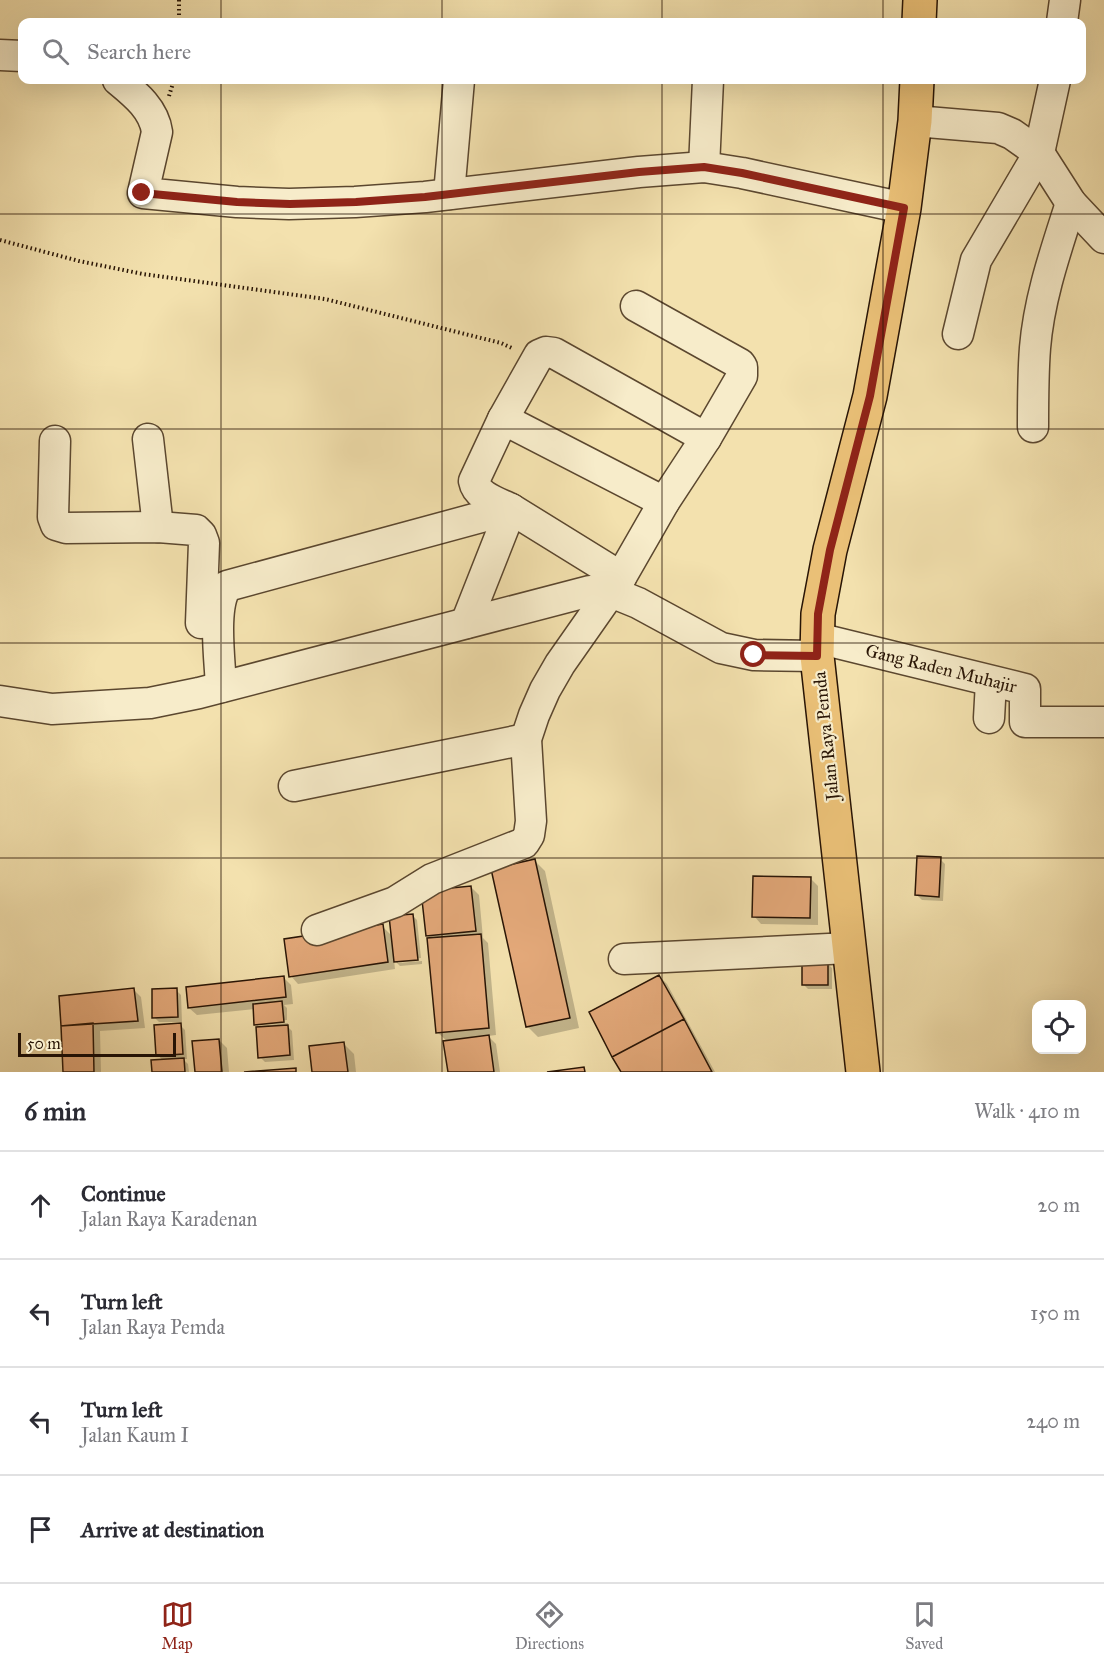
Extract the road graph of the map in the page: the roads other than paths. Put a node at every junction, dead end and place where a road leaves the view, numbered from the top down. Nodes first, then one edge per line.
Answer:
1 (920, 0) edge
2 (1065, 0) edge
3 (919, 18) edge
4 (1063, 18) edge
5 (0, 55) edge
6 (18, 56) edge
7 (123, 84) edge
8 (459, 84) edge
9 (708, 84) edge
10 (917, 84) edge
11 (1054, 84) edge
12 (915, 121) junction
13 (1039, 153) junction
14 (704, 167) junction
15 (448, 194) junction
16 (1071, 203) junction
17 (904, 208) junction
18 (1104, 238) edge
19 (636, 306) dead end
20 (958, 334) dead end
21 (503, 419) junction
22 (1034, 427) dead end
23 (706, 438) junction
24 (148, 439) dead end
25 (55, 441) dead end
26 (664, 502) junction
27 (511, 509) junction
28 (158, 526) junction
29 (616, 584) junction
30 (466, 623) junction
31 (817, 647) junction
32 (992, 682) junction
33 (210, 690) junction
34 (0, 701) edge
35 (989, 717) dead end
36 (1104, 722) edge
37 (526, 739) junction
38 (294, 786) dead end
39 (317, 930) dead end
40 (849, 948) junction
41 (624, 959) dead end
42 (863, 1072) edge

1 - 3 main road
2 - 4 street
5 - 6 street
7 - 15 street
8 - 15 street
9 - 14 street
10 - 12 main road, Jalan Raya Pemda
11 - 13 street
12 - 13 street
12 - 17 main road, Jalan Raya Pemda
13 - 16 street
13 - 20 street
14 - 15 street
14 - 17 street
16 - 18 street
16 - 22 street
17 - 31 main road, Jalan Raya Pemda
19 - 23 street
21 - 23 street
21 - 26 street
21 - 27 street, Gang Raden Muhajir
23 - 26 street
24 - 28 street
25 - 28 street
26 - 29 street
27 - 29 street, Gang Raden Muhajir
27 - 30 street
27 - 33 street
28 - 33 street
29 - 30 street
29 - 31 street, Gang Raden Muhajir
29 - 37 street
30 - 33 street
31 - 32 street, Gang Raden Muhajir
31 - 40 main road, Jalan Raya Pemda
32 - 35 street
32 - 36 street, Gang Raden Muhajir
33 - 34 street
37 - 38 street
37 - 39 street
40 - 41 street
40 - 42 main road, Jalan Raya Pemda

